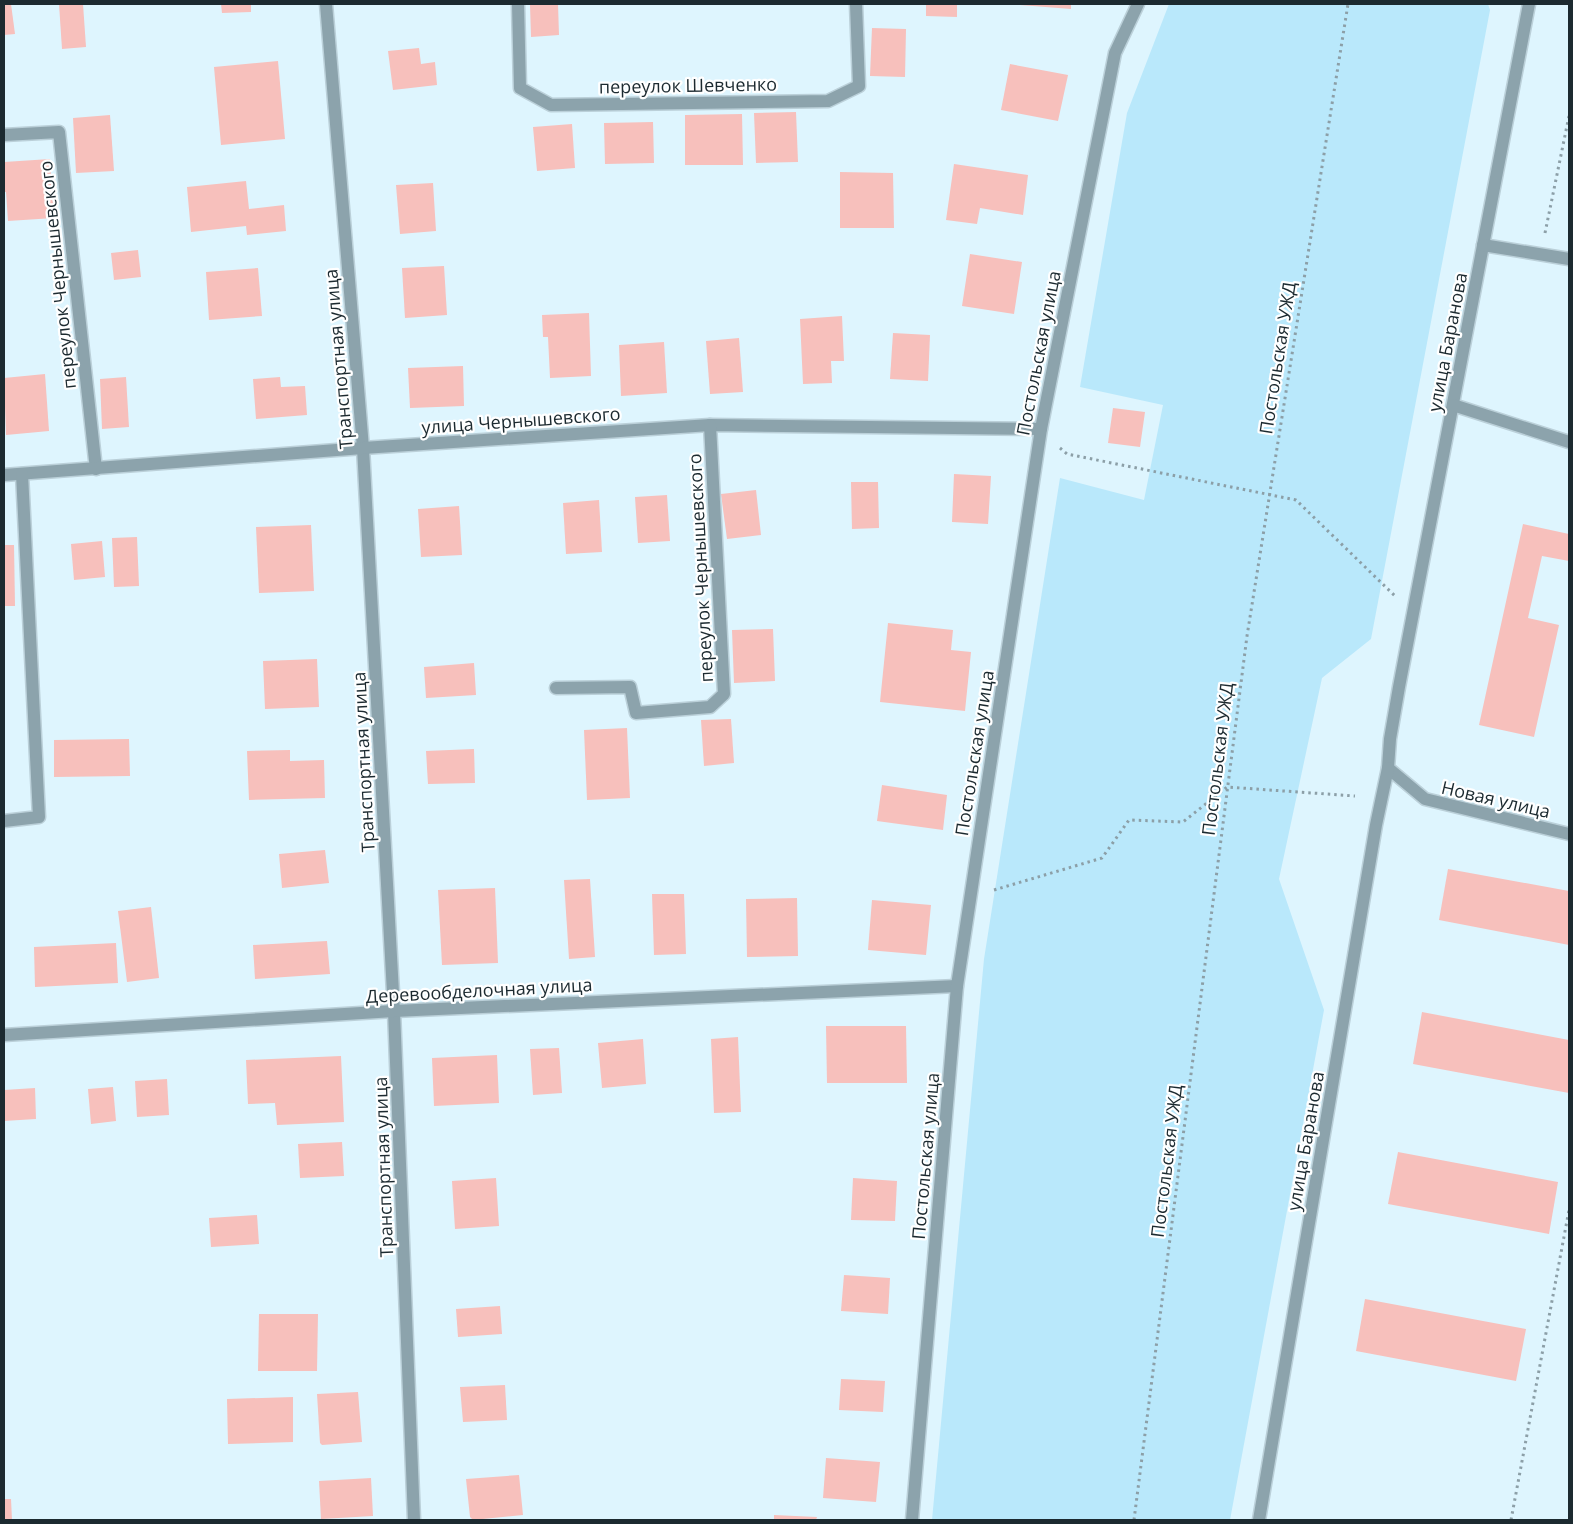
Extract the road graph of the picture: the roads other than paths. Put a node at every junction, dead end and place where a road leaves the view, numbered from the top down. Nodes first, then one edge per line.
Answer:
1 (326, 4) edge
2 (518, 4) edge
3 (856, 4) edge
4 (1138, 4) edge
5 (1529, 4) edge
6 (4, 135) edge
7 (1483, 246) junction
8 (1569, 259) edge
9 (1452, 405) junction
10 (710, 424) junction
11 (1041, 428) junction
12 (1569, 442) edge
13 (363, 448) junction
14 (96, 469) junction
15 (22, 474) junction
16 (4, 476) edge
17 (556, 688) dead end
18 (1388, 768) junction
19 (4, 821) edge
20 (1569, 834) edge
21 (957, 986) junction
22 (394, 1011) junction
23 (4, 1035) edge
24 (414, 1520) edge
25 (912, 1520) edge
26 (1259, 1520) edge

1 - 13 street, Транспортная улица
2 - 3 street, переулок Шевченко
4 - 11 street, Постольская улица
5 - 7 street, улица Баранова
6 - 14 street, переулок Чернышевского
7 - 8 street
7 - 9 street, улица Баранова
9 - 12 street
9 - 18 street, улица Баранова
10 - 11 street, улица Чернышевского
10 - 13 street, улица Чернышевского
10 - 17 street, переулок Чернышевского
11 - 21 street, Постольская улица
13 - 14 street, улица Чернышевского
13 - 22 street, Транспортная улица
14 - 15 street, улица Чернышевского
15 - 16 street, улица Чернышевского
15 - 19 street
18 - 20 street, Новая улица
18 - 26 street, улица Баранова
21 - 22 street, Деревообделочная улица
21 - 25 street, Постольская улица
22 - 23 street, Деревообделочная улица
22 - 24 street, Транспортная улица

